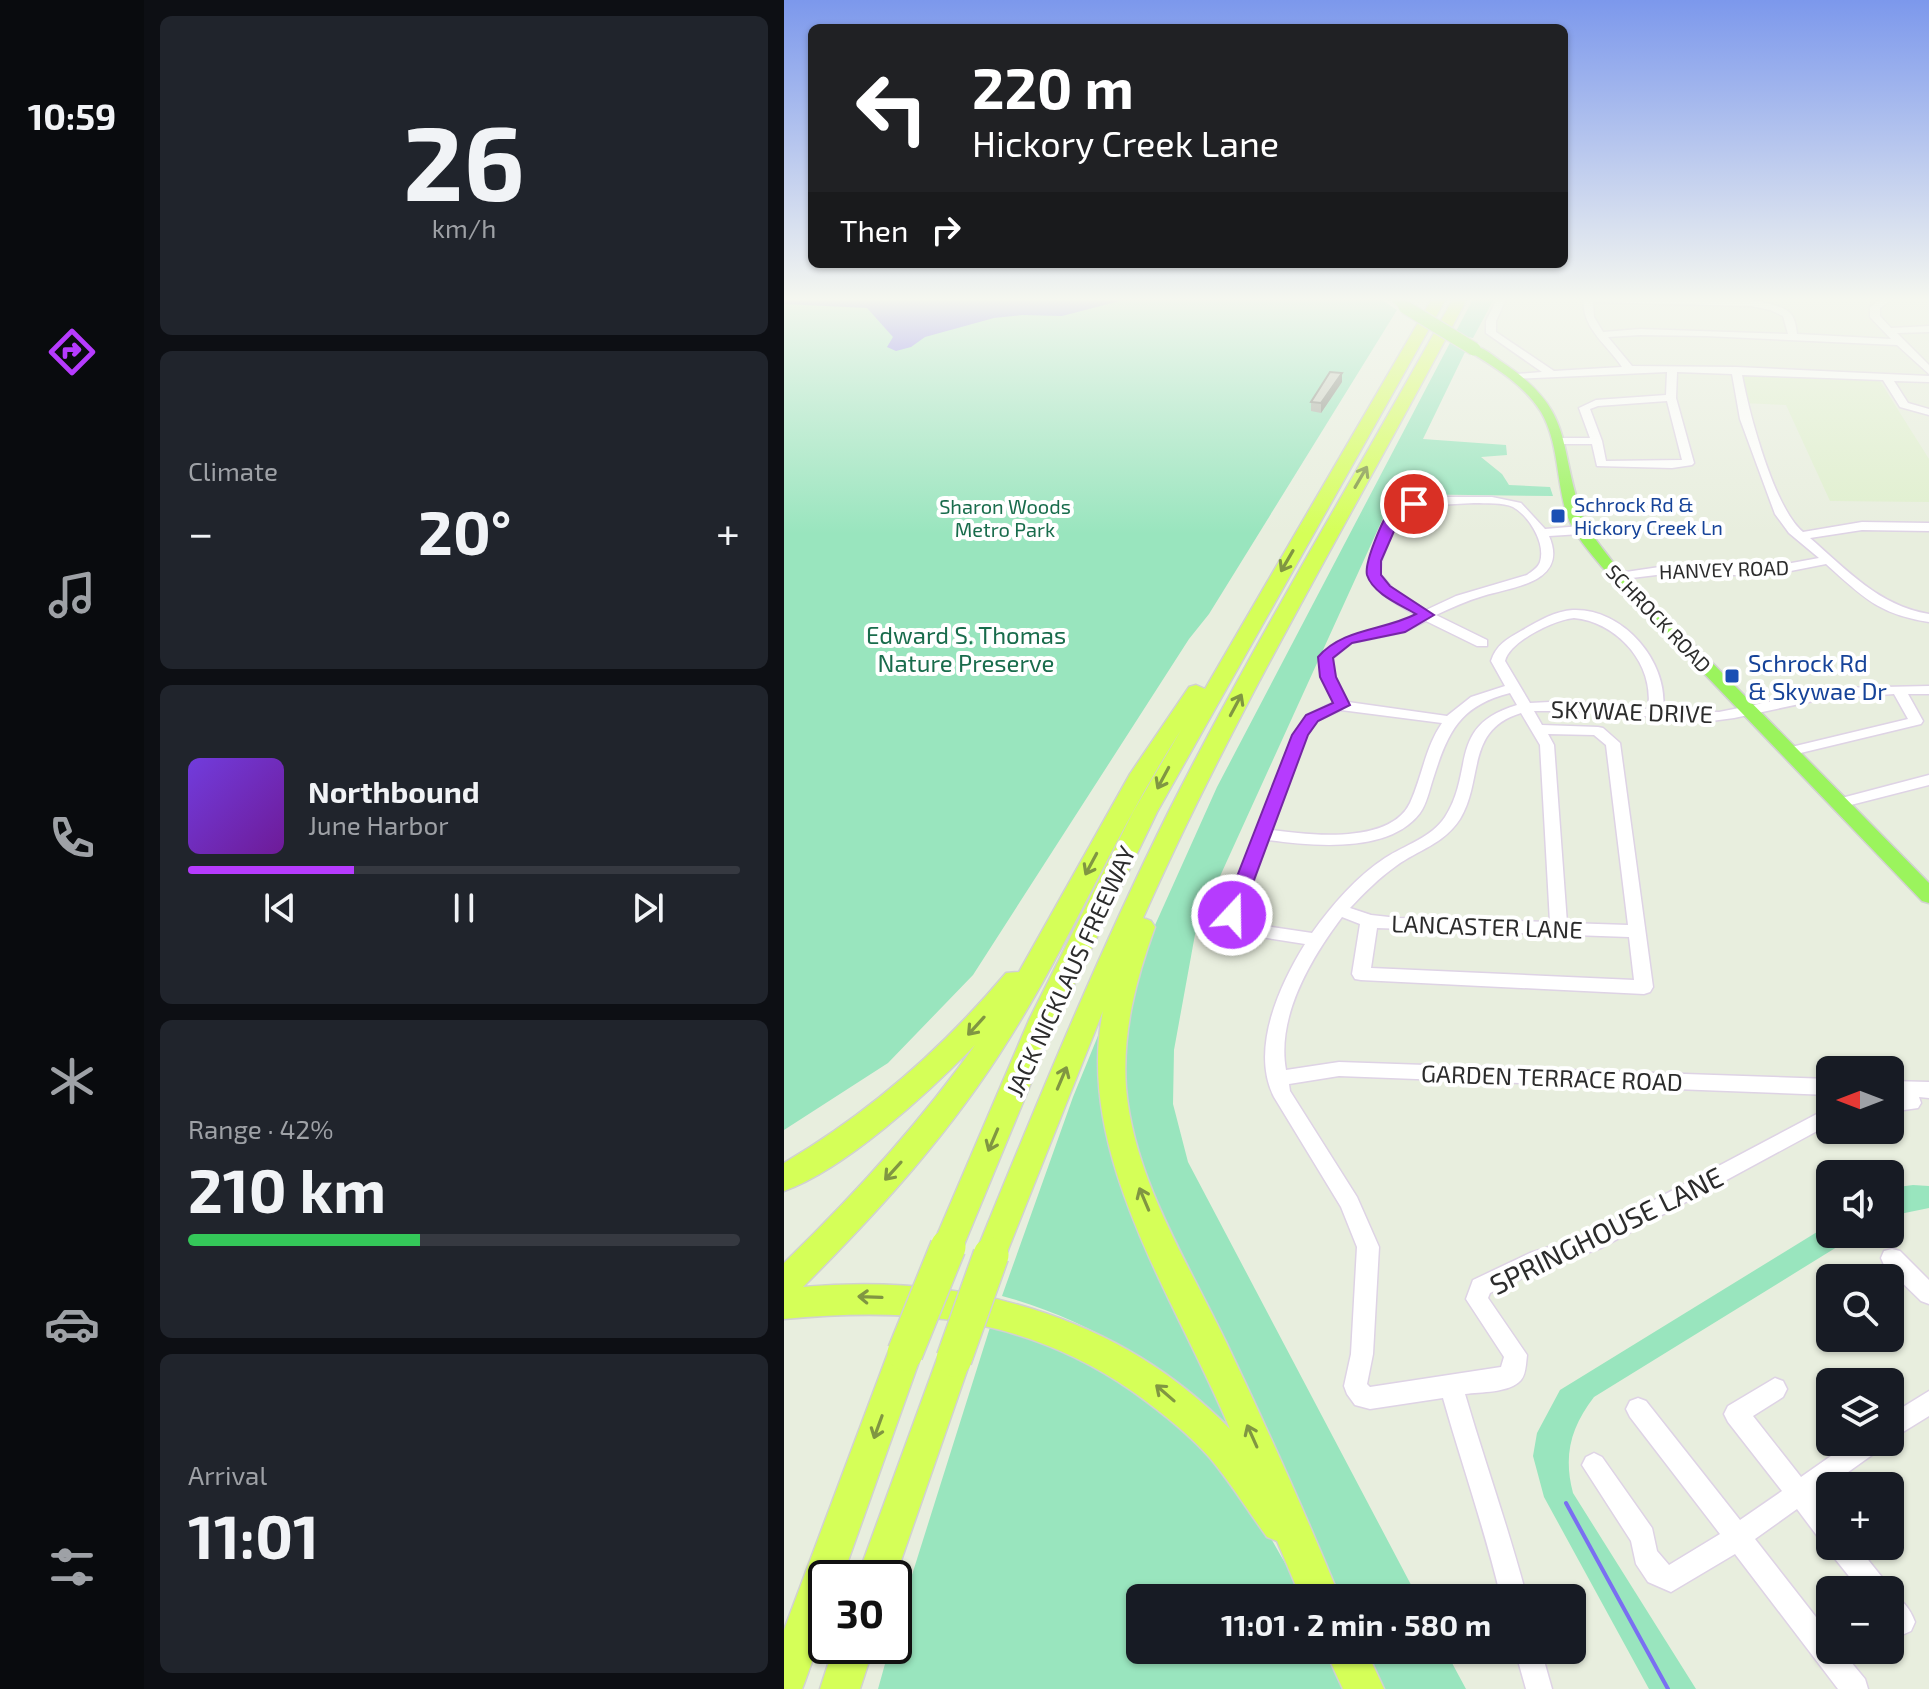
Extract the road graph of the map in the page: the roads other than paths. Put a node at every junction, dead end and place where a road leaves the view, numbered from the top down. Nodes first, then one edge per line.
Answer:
1 (1394, 376) edge
2 (1418, 376) edge
3 (1530, 376) edge
4 (1672, 376) edge
5 (1737, 376) edge
6 (1846, 376) edge
7 (1516, 377) joint
8 (1887, 378) junction
9 (1929, 379) edge
10 (1671, 398) junction
11 (1929, 412) edge
12 (1559, 441) junction
13 (1597, 441) junction
14 (1929, 527) edge
15 (1537, 528) junction
16 (1581, 530) junction
17 (1800, 536) junction
18 (1828, 560) junction
19 (1619, 577) junction
20 (1271, 589) junction
21 (1427, 615) junction
22 (1929, 618) edge
23 (1482, 643) dead end
24 (1513, 688) junction
25 (1899, 690) junction
26 (1929, 690) edge
27 (1342, 705) junction
28 (1525, 708) junction
29 (1747, 710) junction
30 (1655, 713) junction
31 (1448, 720) junction
32 (1539, 729) junction
33 (1788, 752) junction
34 (1200, 774) junction
35 (1929, 780) edge
36 (1839, 803) junction
37 (1392, 825) junction
38 (1263, 834) junction
39 (1419, 845) junction
40 (1073, 896) junction
41 (1929, 896) edge
42 (1339, 910) junction
43 (1369, 921) junction
44 (1559, 929) junction
45 (1637, 931) junction
46 (1318, 940) junction
47 (1276, 1079) junction
48 (1816, 1086) edge
49 (1904, 1089) edge
50 (1929, 1090) edge
51 (1816, 1123) edge
52 (784, 1178) edge
53 (1892, 1258) dead end
54 (784, 1285) edge
55 (1929, 1294) edge
56 (784, 1304) edge
57 (1451, 1386) junction
58 (1775, 1389) dead end
59 (1929, 1402) edge
60 (1638, 1409) dead end
61 (1904, 1419) edge
62 (1851, 1456) edge
63 (1594, 1465) dead end
64 (1799, 1493) junction
65 (1816, 1514) edge
66 (1737, 1536) junction
67 (1303, 1559) junction
68 (882, 1560) edge
69 (1852, 1560) edge
70 (1865, 1576) edge
71 (1315, 1584) edge
72 (1510, 1584) edge
73 (848, 1664) edge
74 (1352, 1664) edge
75 (1532, 1664) edge
76 (784, 1684) edge
77 (840, 1689) edge
78 (1364, 1689) edge
79 (1539, 1689) edge
80 (1855, 1689) edge

1 -> 20 highway, JACK NICKLAUS FREEWAY
34 -> 2 highway, JACK NICKLAUS FREEWAY
3 - 7 street
4 - 10 street
5 - 17 street
6 - 8 street
7 - 12 main road, SCHROCK ROAD
8 - 9 street
8 - 11 street
10 - 13 street
10 - 13 street
12 - 13 street
12 - 16 main road, SCHROCK ROAD
14 - 17 street
15 - 16 street
15 - 21 street
15 - 21 street
16 - 19 main road, SCHROCK ROAD
17 - 18 street
18 - 19 street, HANVEY ROAD
18 - 22 street
19 - 29 main road, SCHROCK ROAD
20 -> 40 highway
20 -> 76 highway, JACK NICKLAUS FREEWAY, bridge
21 - 23 street
21 - 27 street
24 - 28 street
24 - 30 street
24 - 31 street
25 - 26 street, SKYWAE DRIVE
25 - 29 street, SKYWAE DRIVE
25 - 33 street
27 - 31 street
27 - 38 street
28 - 30 street, SKYWAE DRIVE
28 - 32 street
28 - 39 street
29 - 30 street, SKYWAE DRIVE
29 - 33 main road, SCHROCK ROAD
31 - 37 street
32 - 44 street
32 - 45 street
33 - 36 main road, SCHROCK ROAD
67 -> 34 highway
68 -> 34 highway, JACK NICKLAUS FREEWAY, bridge
35 - 36 street
36 - 41 main road, SCHROCK ROAD
37 - 38 street
37 - 39 street
38 - 46 street
39 - 42 street
40 -> 52 highway
40 -> 54 highway
42 - 43 street, LANCASTER LANE
42 - 46 street
43 - 44 street, LANCASTER LANE
43 - 45 street
44 - 45 street, LANCASTER LANE
46 - 47 street
47 - 48 street, GARDEN TERRACE ROAD
47 - 57 street, SPRINGHOUSE LANE
49 - 50 street
51 - 57 street, SPRINGHOUSE LANE
53 - 55 street
67 -> 56 highway
57 - 72 street
58 - 64 street
59 - 61 street
60 - 66 street
62 - 64 street
63 - 66 street
64 - 65 street
64 - 66 street
66 - 80 street
67 - 71 highway
69 - 70 street
73 - 77 highway
74 - 78 highway
75 - 79 street

